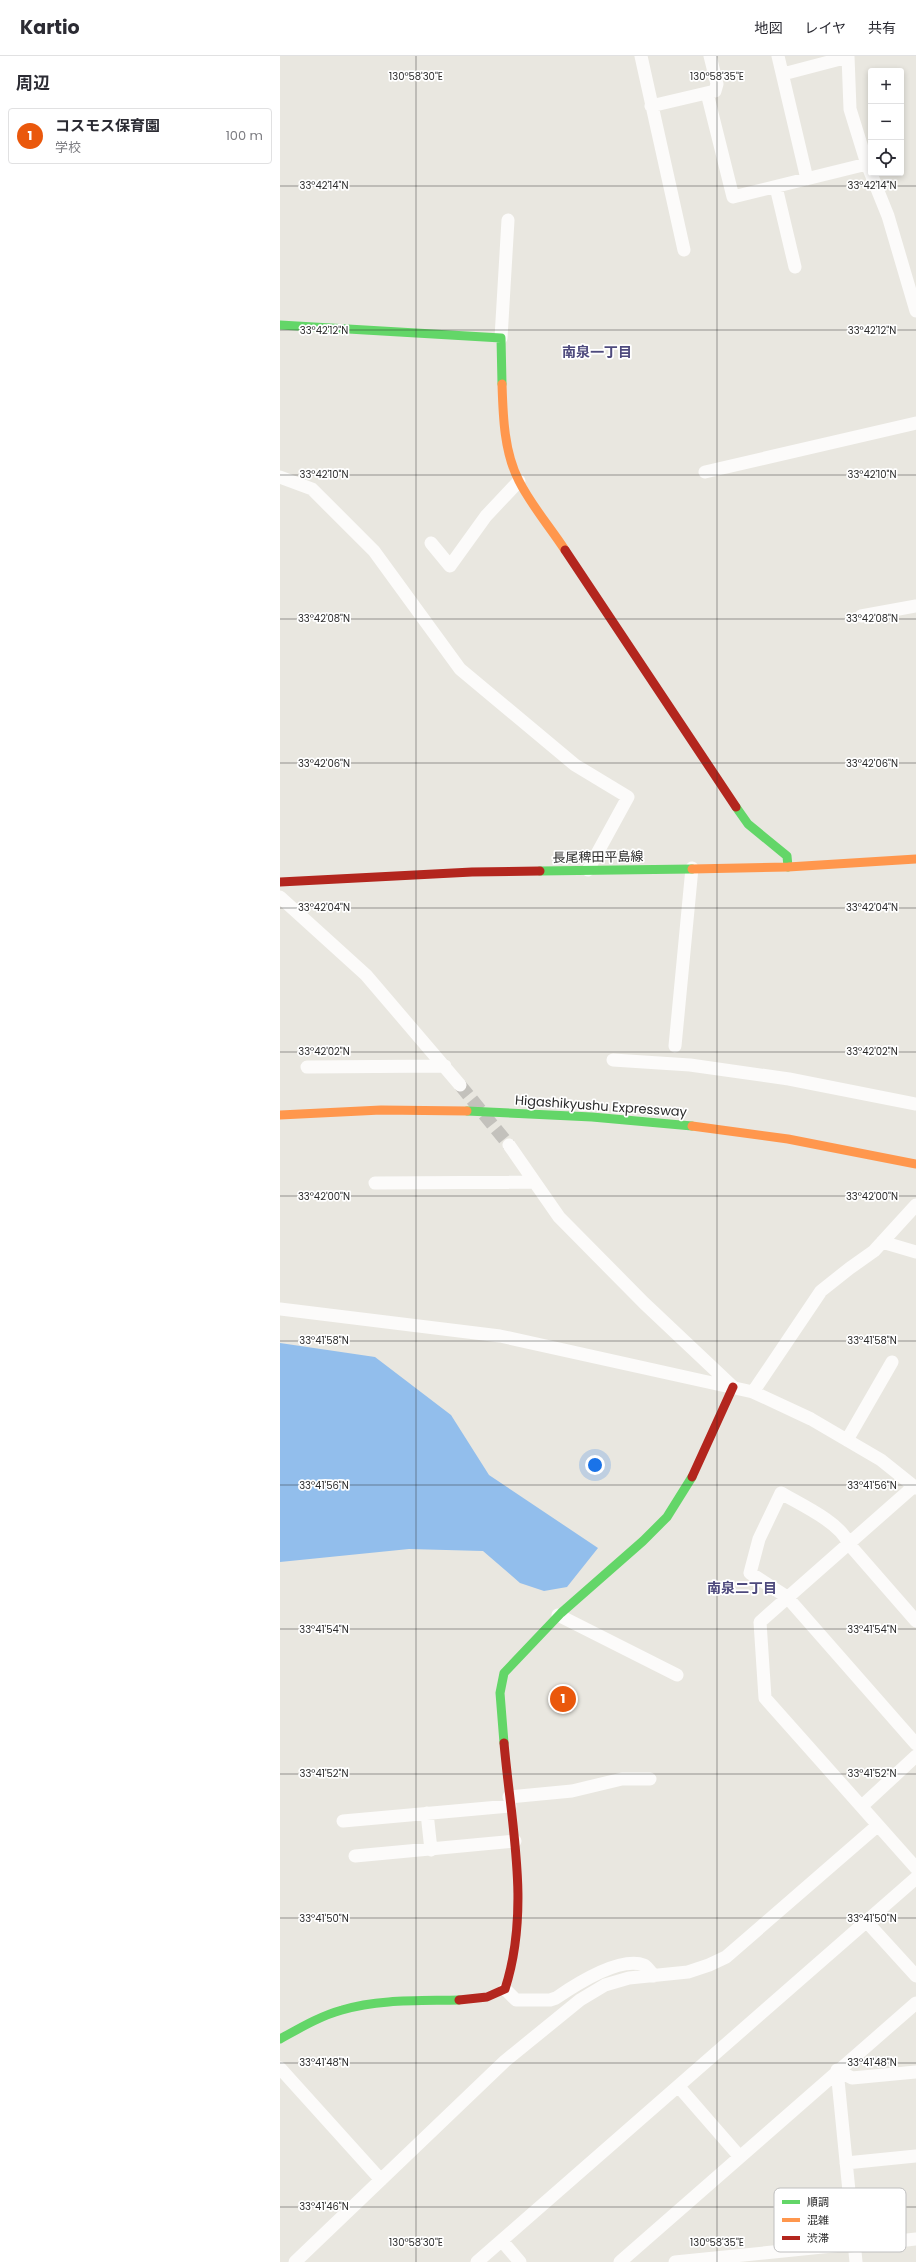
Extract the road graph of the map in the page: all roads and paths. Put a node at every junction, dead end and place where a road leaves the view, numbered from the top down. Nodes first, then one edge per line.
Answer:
1 (640, 56) edge
2 (710, 56) edge
3 (778, 56) edge
4 (848, 56) edge
5 (783, 74) junction
6 (708, 93) junction
7 (651, 106) junction
8 (867, 164) junction
9 (807, 178) junction
10 (776, 187) junction
11 (508, 220) dead end
12 (684, 250) dead end
13 (795, 267) dead end
14 (916, 311) edge
15 (280, 325) edge
16 (501, 338) junction
17 (916, 423) edge
18 (705, 472) dead end
19 (280, 478) edge
20 (518, 481) junction
21 (431, 543) dead end
22 (916, 606) edge
23 (861, 616) dead end
24 (916, 859) edge
25 (788, 867) junction
26 (692, 868) junction
27 (588, 870) junction
28 (280, 882) edge
29 (280, 897) edge
30 (675, 1046) dead end
31 (613, 1060) dead end
32 (445, 1066) junction
33 (307, 1067) dead end
34 (460, 1085) tunnel mouth
35 (916, 1104) edge
36 (280, 1115) edge
37 (509, 1145) tunnel mouth
38 (916, 1164) edge
39 (534, 1182) junction
40 (375, 1183) dead end
41 (916, 1205) edge
42 (882, 1242) junction
43 (916, 1252) edge
44 (280, 1309) edge
45 (892, 1362) dead end
46 (733, 1387) junction
47 (753, 1392) junction
48 (847, 1440) junction
49 (915, 1487) edge
50 (848, 1543) junction
51 (787, 1597) junction
52 (558, 1616) junction
53 (916, 1621) edge
54 (677, 1675) dead end
55 (916, 1744) edge
56 (916, 1756) edge
57 (650, 1779) dead end
58 (509, 1801) junction
59 (862, 1806) junction
60 (427, 1813) junction
61 (343, 1821) dead end
62 (877, 1826) junction
63 (515, 1841) junction
64 (431, 1850) junction
65 (355, 1856) dead end
66 (916, 1868) edge
67 (916, 1878) edge
68 (866, 1921) junction
69 (654, 1976) junction
70 (916, 1976) edge
71 (506, 1989) junction
72 (916, 2003) edge
73 (280, 2039) edge
74 (280, 2068) edge
75 (837, 2070) junction
76 (916, 2072) edge
77 (679, 2087) junction
78 (916, 2156) edge
79 (740, 2157) junction
80 (846, 2163) junction
81 (381, 2180) junction
82 (848, 2188) edge
83 (916, 2239) edge
84 (906, 2240) edge
85 (502, 2241) junction
86 (774, 2252) edge
87 (855, 2252) edge
88 (295, 2262) edge
89 (477, 2262) edge
90 (520, 2262) edge
91 (620, 2262) edge
92 (675, 2262) edge
93 (856, 2262) edge

1 - 7 street
2 - 6 street
3 - 5 street
4 - 5 street
4 - 8 street
5 - 9 street
6 - 7 street
6 - 10 street
7 - 12 street
8 - 9 street
8 - 14 street
9 - 10 street
10 - 13 street
11 - 16 street
15 - 16 main road
16 - 20 main road
17 - 18 street
19 - 27 street
20 - 21 street
20 - 25 main road
22 - 23 street
24 - 25 main road, 長尾稗田平島線
25 - 26 main road, 長尾稗田平島線
26 - 27 main road, 長尾稗田平島線
26 - 30 street
27 - 28 main road, 長尾稗田平島線
29 - 32 street
31 - 35 street
32 - 33 street
32 - 34 street
36 - 38 main road, Higashikyushu Expressway
37 - 39 street
39 - 40 street
39 - 46 street
41 - 42 street
42 - 43 street
42 - 47 street
44 - 46 street
45 - 48 street
46 - 47 street
46 - 52 main road
47 - 48 street
48 - 49 street
49 - 50 street
50 - 51 street
50 - 51 street
50 - 53 street
51 - 55 street
51 - 59 street
52 - 54 street
52 - 58 main road
56 - 59 street
57 - 58 street
58 - 60 street
58 - 63 main road
59 - 62 street
60 - 61 street
60 - 64 street
62 - 66 street
62 - 69 street
63 - 64 street
63 - 71 main road
64 - 65 street
67 - 68 street
68 - 70 street
68 - 77 street
69 - 71 street
69 - 81 street
71 - 73 main road
72 - 75 street
74 - 81 street
75 - 76 street
75 - 79 street
75 - 80 street
77 - 79 street
77 - 85 street
78 - 80 street
79 - 91 street
80 - 82 street
81 - 88 street
83 - 84 street
85 - 89 street
85 - 90 street
86 - 92 street
87 - 93 street

